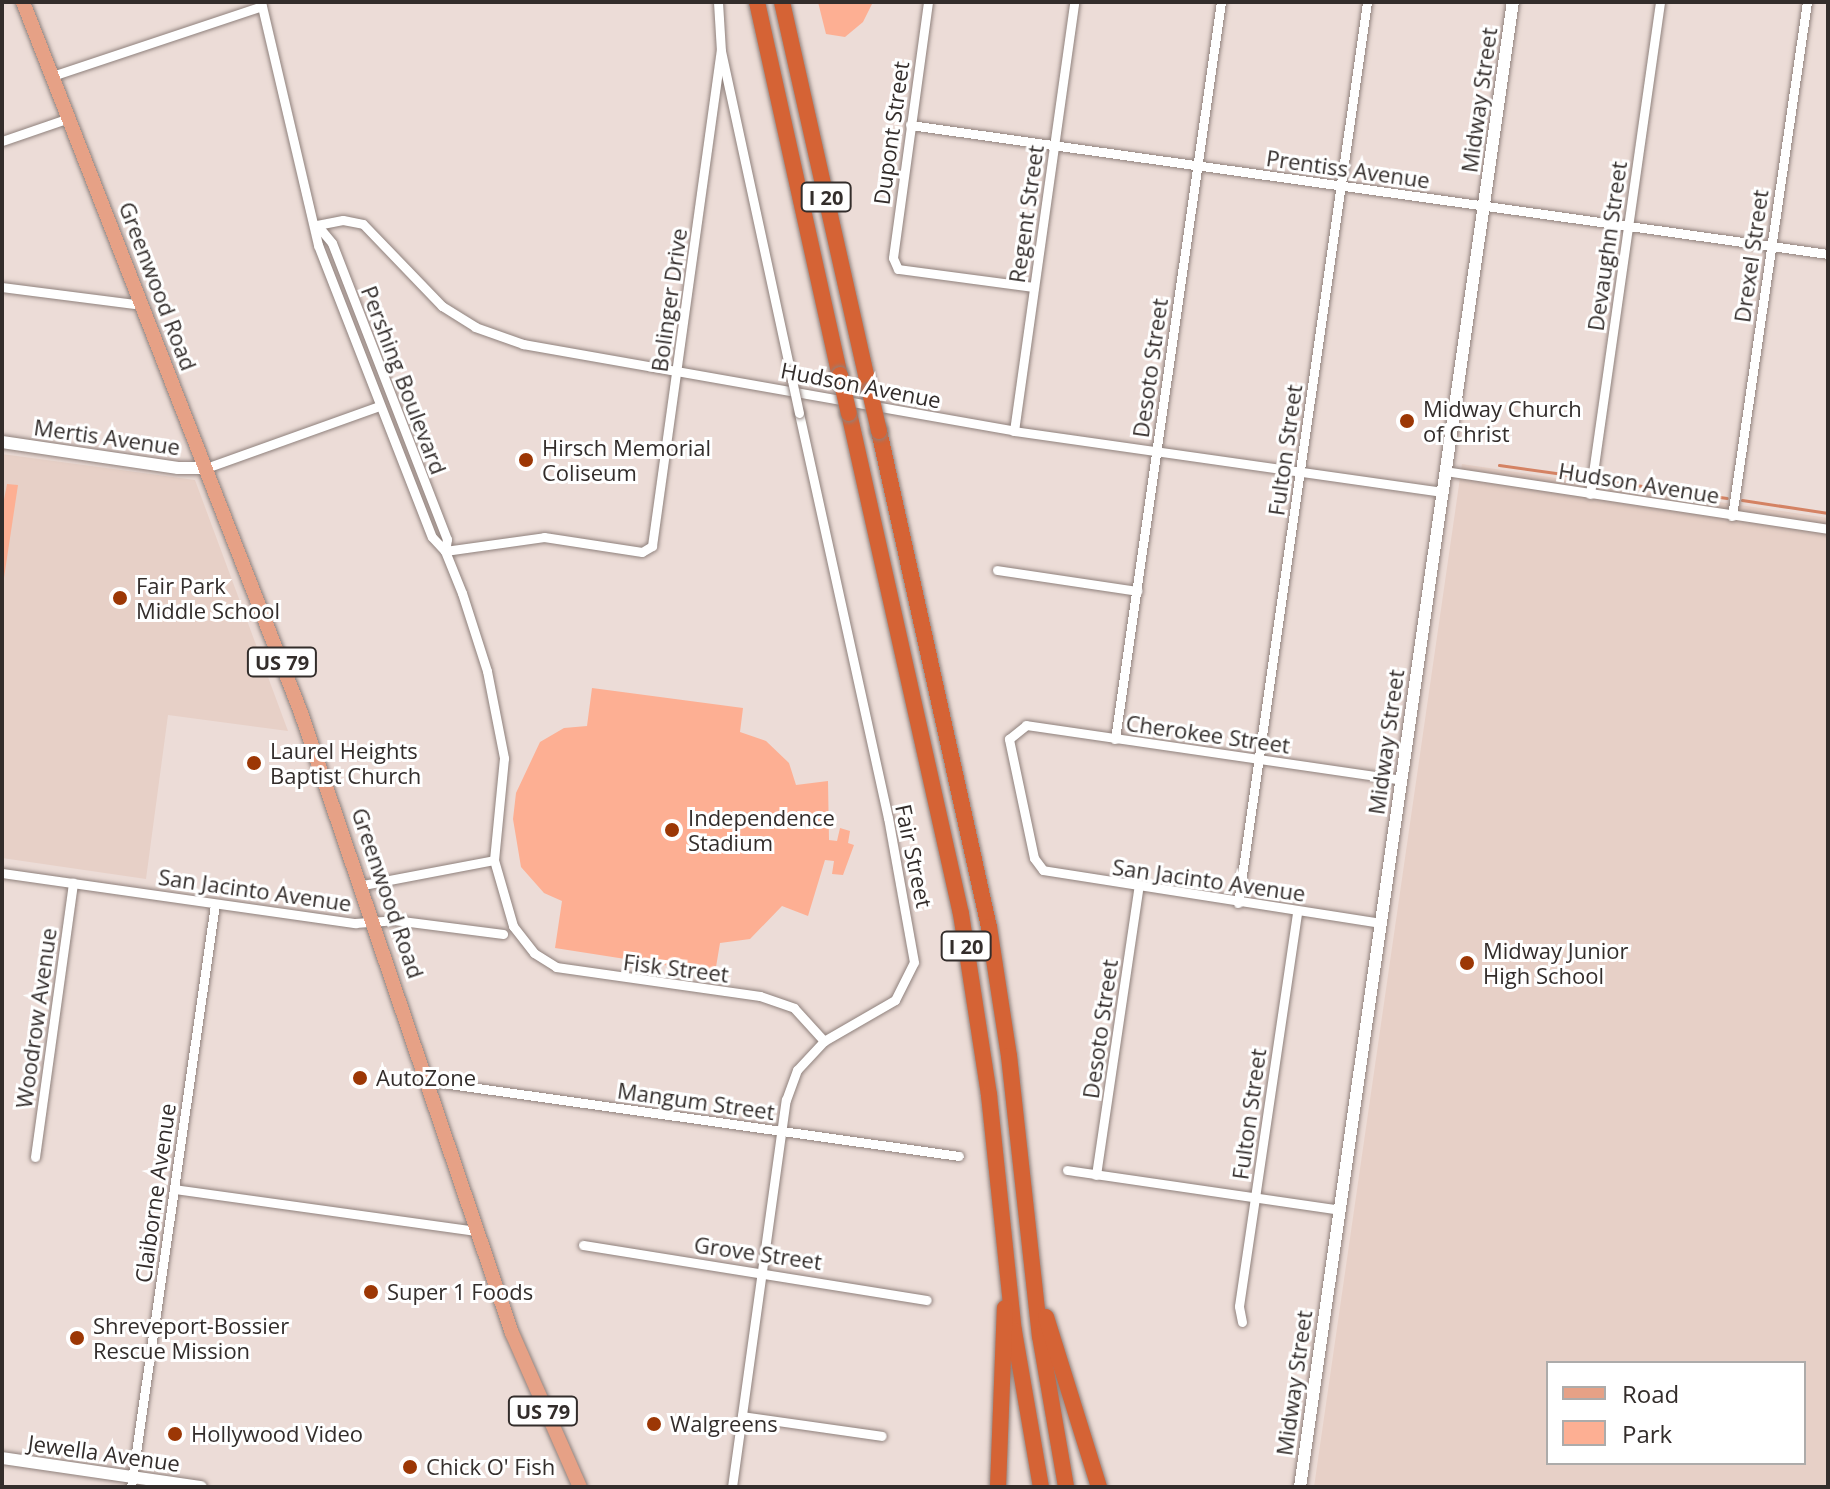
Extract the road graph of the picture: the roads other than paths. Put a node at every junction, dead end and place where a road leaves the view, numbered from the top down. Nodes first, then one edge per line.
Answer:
1 (23, 2) edge
2 (718, 2) edge
3 (757, 2) edge
4 (782, 2) edge
5 (928, 2) edge
6 (1074, 2) edge
7 (1221, 2) edge
8 (1367, 2) edge
9 (1513, 2) edge
10 (1660, 2) edge
11 (1807, 2) edge
12 (261, 4) edge
13 (721, 51) junction
14 (52, 76) junction
15 (69, 118) junction
16 (910, 125) junction
17 (2, 141) edge
18 (1053, 145) junction
19 (1197, 166) junction
20 (1340, 187) junction
21 (1484, 206) junction
22 (317, 225) junction
23 (1627, 227) junction
24 (1771, 247) junction
25 (1828, 254) edge
26 (2, 287) edge
27 (1033, 287) junction
28 (142, 305) junction
29 (678, 370) junction
30 (790, 371) joint
31 (379, 406) junction
32 (1014, 431) junction
33 (2, 442) edge
34 (1156, 452) junction
35 (206, 468) junction
36 (1445, 471) junction
37 (1300, 472) junction
38 (1442, 492) junction
39 (1590, 494) junction
40 (1732, 516) junction
41 (1828, 529) edge
42 (445, 551) junction
43 (997, 570) dead end
44 (1137, 591) junction
45 (1115, 739) junction
46 (1259, 760) junction
47 (1401, 780) junction
48 (494, 860) junction
49 (1037, 864) joint
50 (2, 873) edge
51 (73, 883) junction
52 (363, 885) junction
53 (1138, 889) junction
54 (1238, 903) junction
55 (215, 904) junction
56 (1297, 911) junction
57 (374, 920) junction
58 (1381, 923) junction
59 (503, 934) dead end
60 (520, 937) joint
61 (824, 1041) junction
62 (428, 1081) junction
63 (781, 1131) junction
64 (959, 1156) dead end
65 (35, 1157) dead end
66 (1067, 1170) dead end
67 (1096, 1175) junction
68 (174, 1189) junction
69 (1255, 1198) junction
70 (1340, 1210) junction
71 (477, 1231) junction
72 (583, 1245) dead end
73 (760, 1272) junction
74 (1033, 1273) junction
75 (1008, 1287) junction
76 (927, 1300) dead end
77 (1242, 1322) dead end
78 (742, 1416) junction
79 (882, 1436) dead end
80 (2, 1458) edge
81 (132, 1482) edge
82 (201, 1487) edge
83 (580, 1487) edge
84 (732, 1487) edge
85 (998, 1487) edge
86 (1041, 1487) edge
87 (1066, 1487) edge
88 (1099, 1487) edge
89 (1300, 1487) edge

1 - 14 main road, Greenwood Road / US 79
2 - 13 street, Bolinger Drive
3 - 75 highway, I 20, bridge
4 - 74 highway, I 20, bridge
5 - 16 street, Dupont Street
6 - 18 street, Regent Street
7 - 19 street, Desoto Street
8 - 20 street, Fulton Street
9 - 21 street, Midway Street
10 - 23 street, Devaughn Street
11 - 24 street, Drexel Street
12 - 14 street
12 - 22 street, Pershing Boulevard
13 - 29 street, Bolinger Drive
13 - 30 street, Bolinger Drive
14 - 15 main road, Greenwood Road / US 79
15 - 17 street
15 - 28 main road, Greenwood Road / US 79
16 - 18 street, Prentiss Avenue
16 - 27 street, Dupont Street
18 - 19 street, Prentiss Avenue
18 - 27 street, Regent Street
19 - 20 street, Prentiss Avenue
19 - 34 street, Desoto Street
20 - 21 street, Prentiss Avenue
20 - 37 street, Fulton Street
21 - 23 street, Prentiss Avenue
21 - 36 street, Midway Street
22 - 29 street, Hudson Avenue
22 - 31 street, Pershing Boulevard
22 - 42 street, Pershing Boulevard
23 - 24 street, Prentiss Avenue
23 - 39 street, Devaughn Street
24 - 25 street, Prentiss Avenue
24 - 40 street, Drexel Street
26 - 28 street
27 - 32 street, Regent Street
28 - 35 main road, Greenwood Road / US 79
29 - 32 street, Hudson Avenue
29 - 42 street, Bolinger Drive
30 - 61 street, Fair Street, bridge
31 - 35 street
31 - 42 street, Pershing Boulevard
32 - 34 street, Hudson Avenue
33 - 35 street, Mertis Avenue
34 - 37 street, Hudson Avenue
34 - 44 street, Desoto Street
35 - 52 main road, Greenwood Road / US 79
36 - 38 street, Midway Street
36 - 39 street, Hudson Avenue
37 - 38 street, Hudson Avenue
37 - 46 street, Fulton Street
38 - 47 street, Midway Street
39 - 40 street, Hudson Avenue
40 - 41 street, Hudson Avenue
42 - 48 street, Pershing Boulevard
43 - 44 street
44 - 45 street, Desoto Street
45 - 46 street, Cherokee Street
45 - 49 street, Cherokee Street
46 - 47 street, Cherokee Street
46 - 54 street, Fulton Street
47 - 58 street, Midway Street
48 - 52 street
48 - 60 street, Pershing Boulevard
49 - 53 street, San Jacinto Avenue
50 - 51 street, San Jacinto Avenue
51 - 55 street, San Jacinto Avenue
51 - 65 street, Woodrow Avenue
52 - 57 main road, Greenwood Road / US 79
53 - 54 street, San Jacinto Avenue
53 - 67 street, Desoto Street
54 - 56 street, San Jacinto Avenue
55 - 57 street, San Jacinto Avenue
55 - 68 street, Claiborne Avenue
56 - 58 street, San Jacinto Avenue
56 - 69 street, Fulton Street
57 - 59 street, San Jacinto Avenue
57 - 62 main road, Greenwood Road / US 79
58 - 70 street, Midway Street
60 - 61 street, Fisk Street
61 - 63 street, Fair Street
62 - 63 street, Mangum Street
62 - 71 main road, Greenwood Road / US 79
63 - 64 street, Mangum Street
63 - 73 street, Fair Street
66 - 67 street
67 - 69 street
68 - 71 street
68 - 81 street, Claiborne Avenue
69 - 70 street
69 - 77 street, Fulton Street
70 - 89 street, Midway Street
71 - 83 main road, Greenwood Road / US 79
72 - 73 street, Grove Street
73 - 76 street, Grove Street
73 - 78 street, Fair Street
74 - 87 highway, I 20
74 - 88 highway
75 - 85 highway
75 - 86 highway, I 20
78 - 79 street
78 - 84 street, Fair Street
80 - 81 street, Jewella Avenue
81 - 82 street, Jewella Avenue

